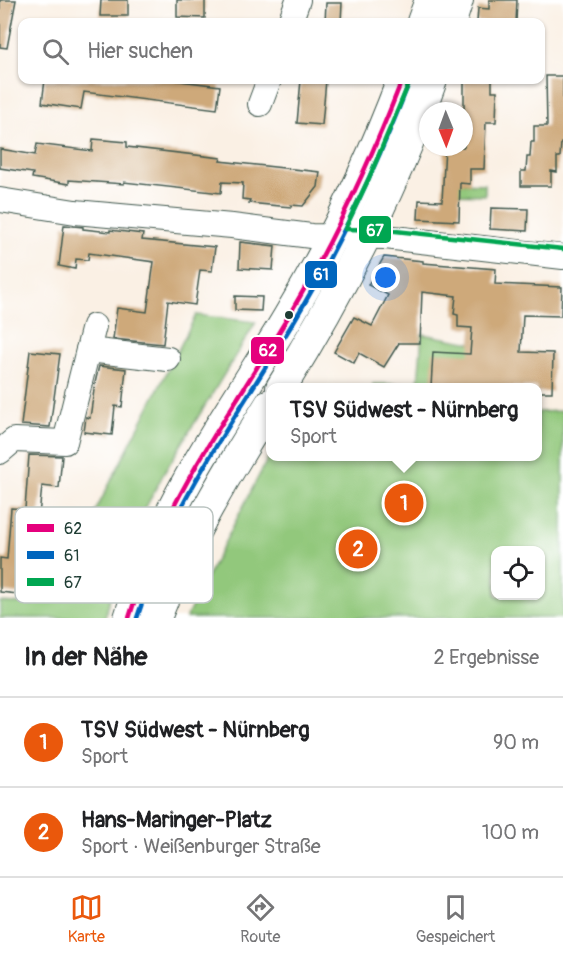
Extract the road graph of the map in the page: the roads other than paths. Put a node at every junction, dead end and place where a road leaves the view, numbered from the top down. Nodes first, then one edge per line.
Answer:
1 (298, 0) edge
2 (430, 0) edge
3 (458, 0) edge
4 (292, 18) edge
5 (423, 18) edge
6 (452, 18) edge
7 (268, 84) edge
8 (400, 84) edge
9 (430, 84) edge
10 (260, 104) dead end
11 (0, 200) edge
12 (367, 235) junction
13 (333, 236) junction
14 (563, 257) edge
15 (94, 326) dead end
16 (88, 350) junction
17 (168, 359) dead end
18 (283, 383) edge
19 (266, 411) edge
20 (0, 454) edge
21 (174, 507) edge
22 (208, 507) edge
23 (134, 603) edge
24 (163, 603) edge
25 (129, 618) edge
26 (156, 618) edge

1 - 4 street
2 - 5 main road
3 - 6 main road
7 - 10 street
8 - 13 main road
9 - 12 main road
11 - 13 street
12 - 13 street
12 - 14 street
12 - 18 main road
13 - 21 main road
15 - 16 street
16 - 17 street
16 - 20 street
19 - 22 main road
23 - 25 main road
24 - 26 main road

